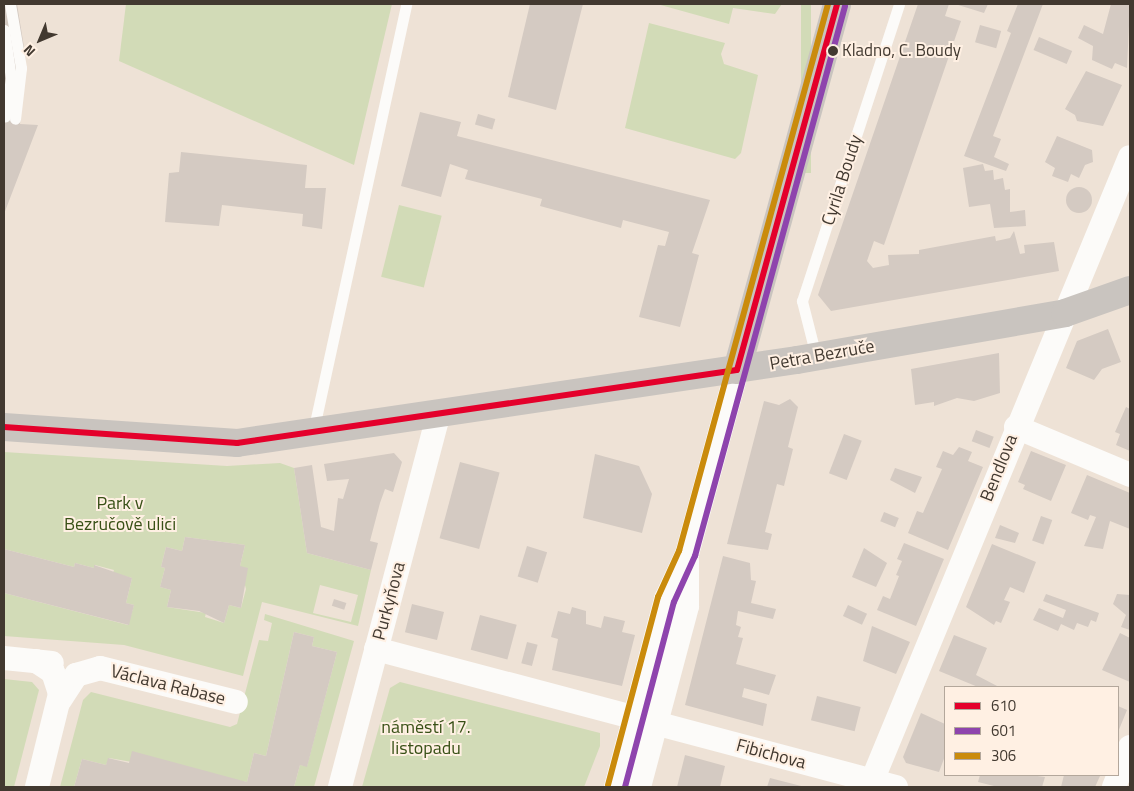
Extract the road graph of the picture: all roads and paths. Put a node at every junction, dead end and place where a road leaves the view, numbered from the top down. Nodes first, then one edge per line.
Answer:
1 (10, 4) edge
2 (406, 4) edge
3 (837, 4) edge
4 (898, 4) edge
5 (4, 30) edge
6 (1130, 157) edge
7 (1130, 290) edge
8 (1065, 313) junction
9 (816, 356) junction
10 (738, 370) junction
11 (438, 415) junction
12 (4, 427) edge
13 (1016, 427) junction
14 (312, 433) junction
15 (1130, 475) edge
16 (376, 649) junction
17 (4, 658) edge
18 (36, 661) junction
19 (100, 668) junction
20 (60, 700) junction
21 (236, 702) dead end
22 (646, 720) junction
23 (1130, 748) edge
24 (1119, 775) edge
25 (872, 781) junction
26 (36, 787) edge
27 (340, 787) edge
28 (616, 787) edge
29 (639, 787) edge
30 (896, 787) edge

1 - 5 lane
2 - 14 lane
3 - 10 street
4 - 9 lane, Cyrila Boudy
6 - 8 street, Bendlova
7 - 8 street, Petra Bezruče
8 - 9 street, Petra Bezruče
8 - 13 street, Bendlova
9 - 10 street, Petra Bezruče
10 - 11 street, Petra Bezruče
10 - 22 street
11 - 14 street, Petra Bezruče
11 - 16 street, Purkyňova
12 - 14 street, Petra Bezruče
13 - 15 street
13 - 25 street, Bendlova
16 - 22 street
16 - 27 street, Purkyňova
17 - 18 street, Václava Rabase
18 - 19 street, Václava Rabase
18 - 20 street
19 - 20 street, Václava Rabase
19 - 21 street, Václava Rabase
20 - 26 street
22 - 25 street, Fibichova
22 - 28 street
22 - 29 street
23 - 24 street
25 - 30 street, Fibichova

